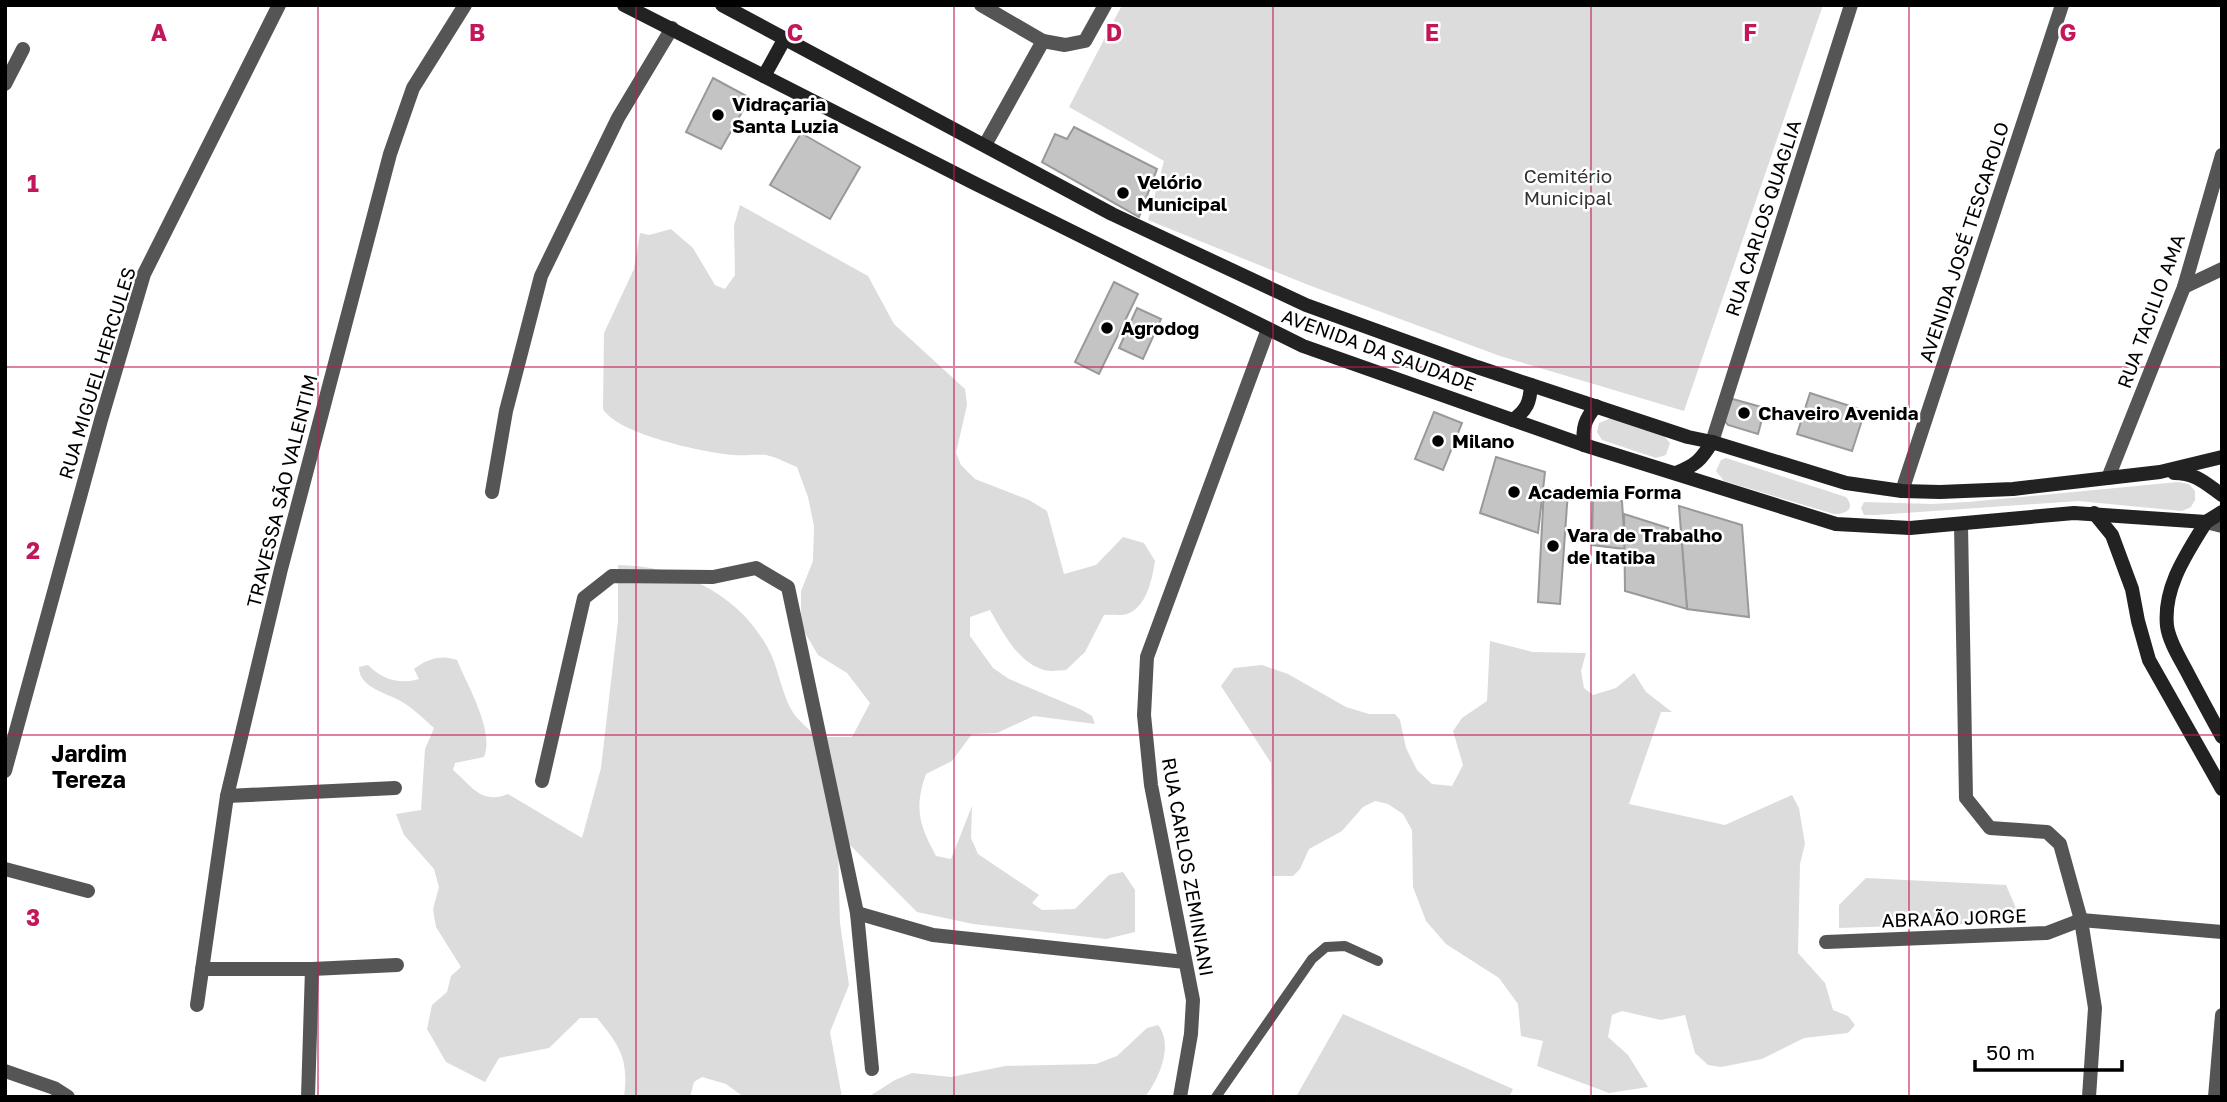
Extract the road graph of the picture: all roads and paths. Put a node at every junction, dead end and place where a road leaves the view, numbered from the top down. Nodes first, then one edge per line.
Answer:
1 (279, 5) edge
2 (465, 5) edge
3 (624, 5) edge
4 (722, 5) edge
5 (981, 5) edge
6 (1105, 5) edge
7 (1851, 5) edge
8 (2062, 5) edge
9 (672, 28) junction
10 (785, 38) junction
11 (1043, 41) junction
12 (23, 50) dead end
13 (764, 76) junction
14 (5, 84) edge
15 (985, 145) junction
16 (2222, 155) edge
17 (2222, 269) edge
18 (2184, 287) junction
19 (1268, 329) junction
20 (1531, 385) junction
21 (1596, 406) junction
22 (1513, 420) junction
23 (1712, 442) junction
24 (1584, 445) junction
25 (2222, 457) edge
26 (2160, 472) junction
27 (1676, 473) junction
28 (2108, 478) junction
29 (492, 492) dead end
30 (1902, 492) junction
31 (2222, 495) edge
32 (2222, 512) edge
33 (2094, 513) junction
34 (2206, 522) junction
35 (1961, 524) junction
36 (2222, 526) edge
37 (2222, 737) edge
38 (5, 771) edge
39 (542, 781) dead end
40 (395, 788) dead end
41 (2222, 789) edge
42 (227, 796) junction
43 (5, 869) edge
44 (88, 891) dead end
45 (857, 913) junction
46 (2081, 920) junction
47 (2222, 932) edge
48 (1826, 942) dead end
49 (1378, 961) dead end
50 (1185, 962) junction
51 (397, 965) dead end
52 (202, 969) junction
53 (312, 969) junction
54 (197, 1005) dead end
55 (2222, 1015) edge
56 (872, 1069) dead end
57 (5, 1071) edge
58 (68, 1097) edge
59 (309, 1097) edge
60 (1180, 1097) edge
61 (1216, 1097) edge
62 (2089, 1097) edge
63 (2215, 1097) edge

1 - 38 street, RUA MIGUEL HERCULES
2 - 42 street, TRAVESSA SÃO VALENTIM
3 - 9 main road, AVENIDA DA SAUDADE
4 - 10 main road, AVENIDA DA SAUDADE
5 - 11 street
6 - 11 street
7 - 23 street, RUA CARLOS QUAGLIA
8 - 30 street, AVENIDA JOSÉ TESCAROLO
9 - 13 main road, AVENIDA DA SAUDADE
9 - 29 street
10 - 13 main road
10 - 15 main road, AVENIDA DA SAUDADE
11 - 15 street
12 - 14 street
13 - 19 main road, AVENIDA DA SAUDADE
15 - 20 main road, AVENIDA DA SAUDADE
16 - 18 street, RUA TACILIO AMA
17 - 18 street
18 - 28 street, RUA TACILIO AMA
19 - 22 main road, AVENIDA DA SAUDADE
19 - 50 street, RUA CARLOS ZEMINIANI
20 - 21 main road, AVENIDA DA SAUDADE
20 - 22 main road
21 - 23 main road, AVENIDA DA SAUDADE
21 - 24 main road
22 - 24 main road, AVENIDA DA SAUDADE
23 - 27 main road
23 - 30 main road, AVENIDA DA SAUDADE
24 - 27 main road, AVENIDA DA SAUDADE
25 - 26 main road
26 - 28 main road, AVENIDA DA SAUDADE
26 - 31 main road
27 - 35 main road, AVENIDA DA SAUDADE
28 - 30 main road, AVENIDA DA SAUDADE
32 - 34 main road
33 - 34 main road, AVENIDA DA SAUDADE
33 - 35 main road, AVENIDA DA SAUDADE
33 - 41 main road
34 - 36 street
34 - 37 main road
35 - 46 street
39 - 45 street
40 - 42 street
42 - 52 street, TRAVESSA SÃO VALENTIM
43 - 44 street
45 - 50 street
45 - 56 street
46 - 47 street
46 - 48 street, ABRAÃO JORGE
46 - 62 street
49 - 61 lane
50 - 60 street, RUA CARLOS ZEMINIANI
51 - 53 street
52 - 53 street
52 - 54 street, TRAVESSA SÃO VALENTIM
53 - 59 street
55 - 63 street
57 - 58 street

